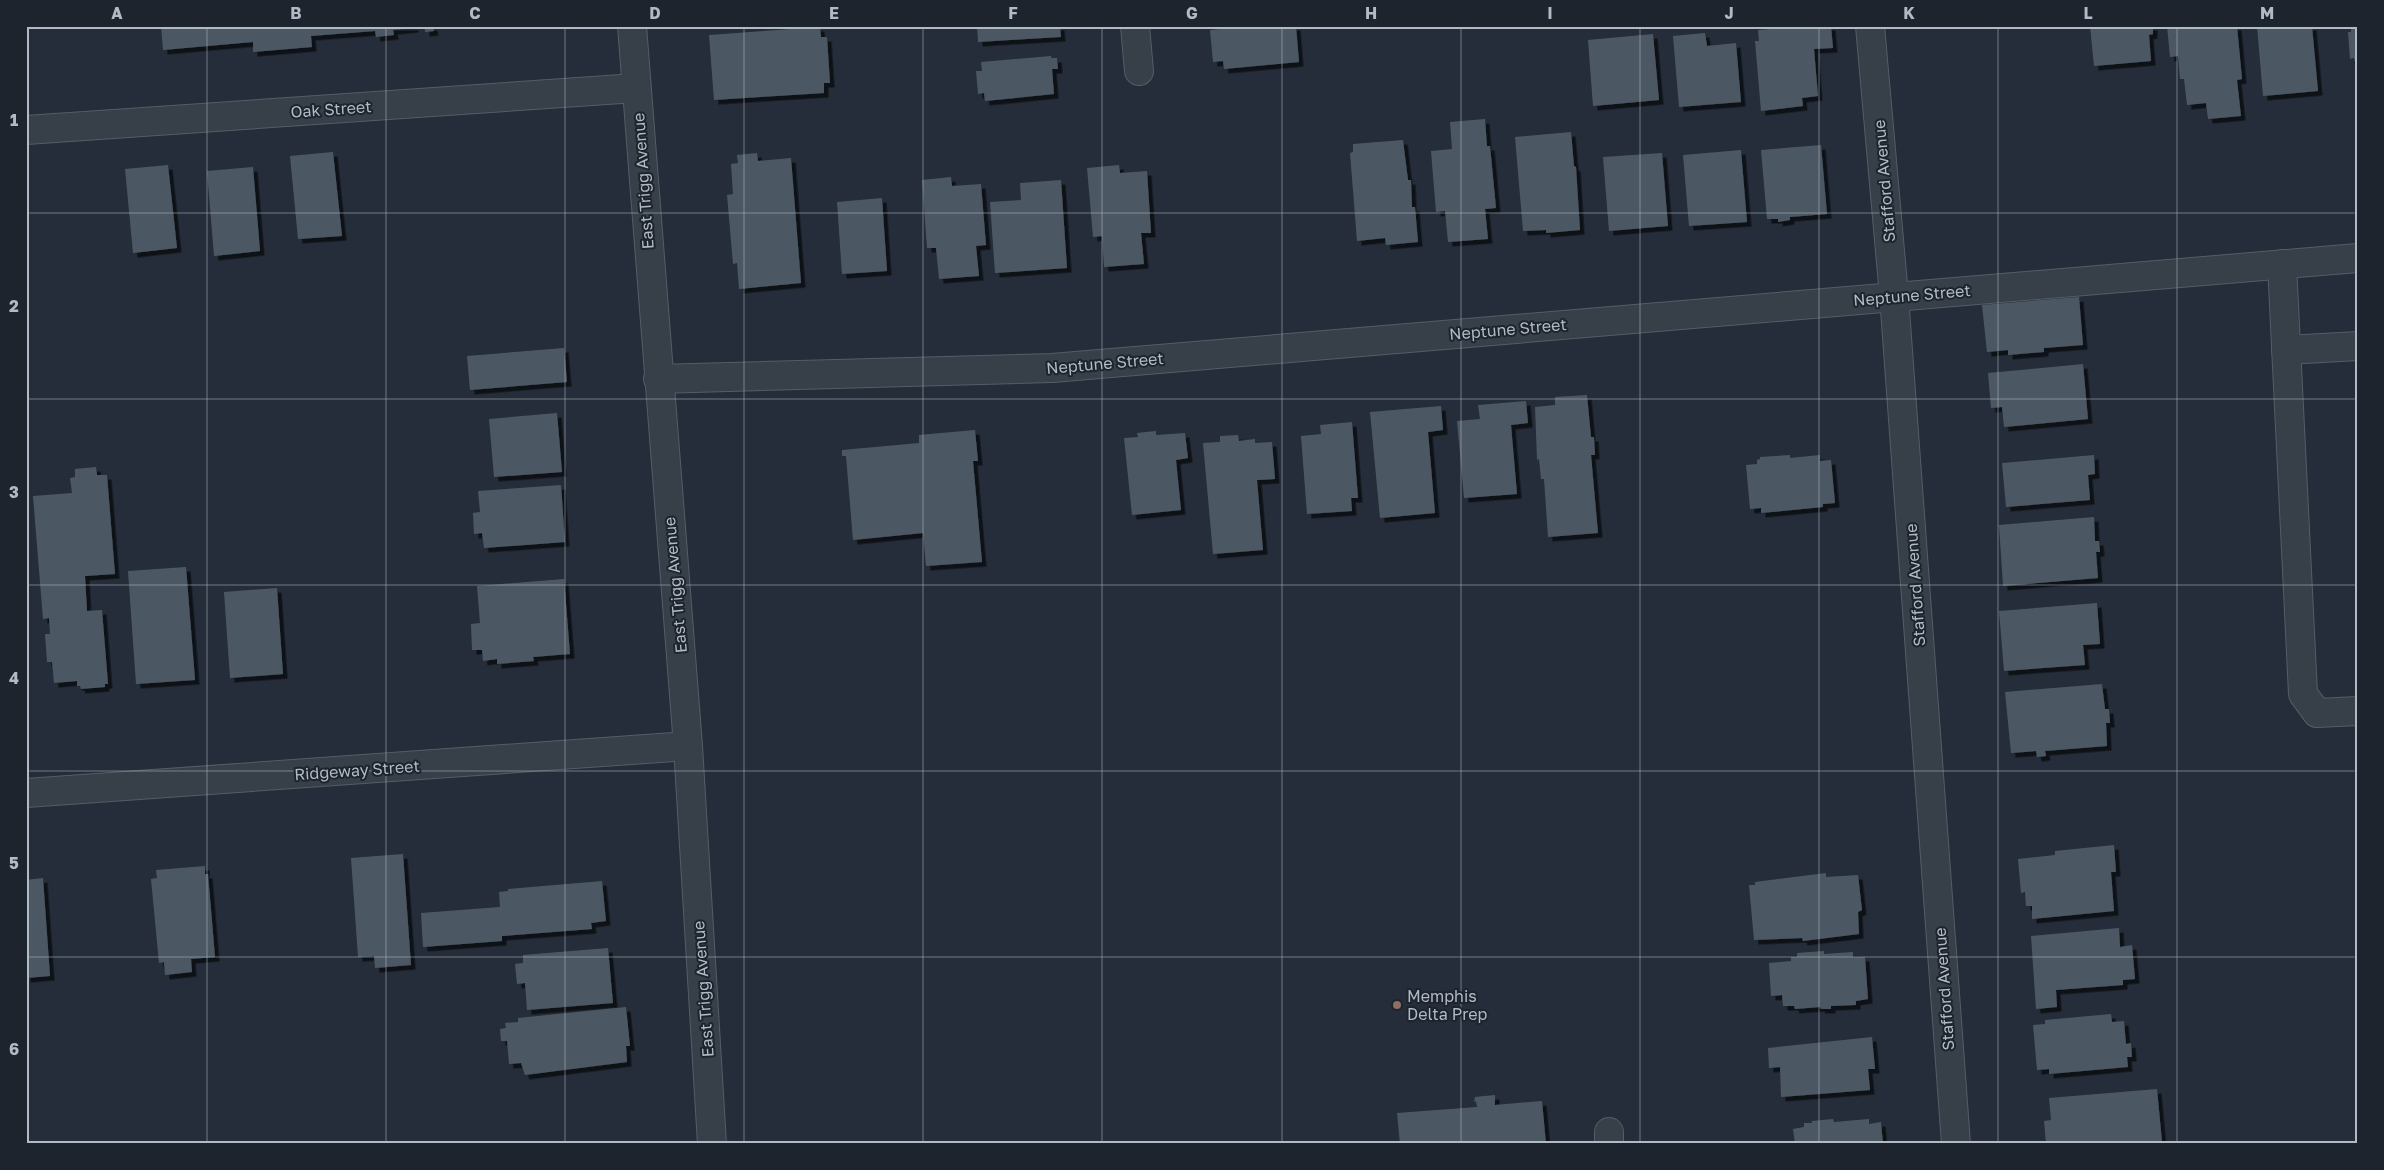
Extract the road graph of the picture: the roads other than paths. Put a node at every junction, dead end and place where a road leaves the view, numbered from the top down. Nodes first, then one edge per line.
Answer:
1 (632, 26) edge
2 (1135, 26) edge
3 (1870, 26) edge
4 (1139, 71) dead end
5 (636, 88) junction
6 (26, 130) edge
7 (2358, 258) edge
8 (2282, 264) junction
9 (1894, 296) junction
10 (2358, 346) edge
11 (2286, 350) junction
12 (658, 379) junction
13 (2358, 711) edge
14 (688, 746) junction
15 (26, 793) edge
16 (712, 1144) edge
17 (1956, 1144) edge

1 - 5 street, East Trigg Avenue
2 - 4 street
3 - 9 street, Stafford Avenue
5 - 6 street, Oak Street
5 - 12 street, East Trigg Avenue
7 - 8 street, Neptune Street
8 - 9 street, Neptune Street
8 - 11 street
9 - 12 street, Neptune Street
9 - 17 street, Stafford Avenue
10 - 11 street
11 - 13 street
12 - 14 street, East Trigg Avenue
14 - 15 street, Ridgeway Street
14 - 16 street, East Trigg Avenue

